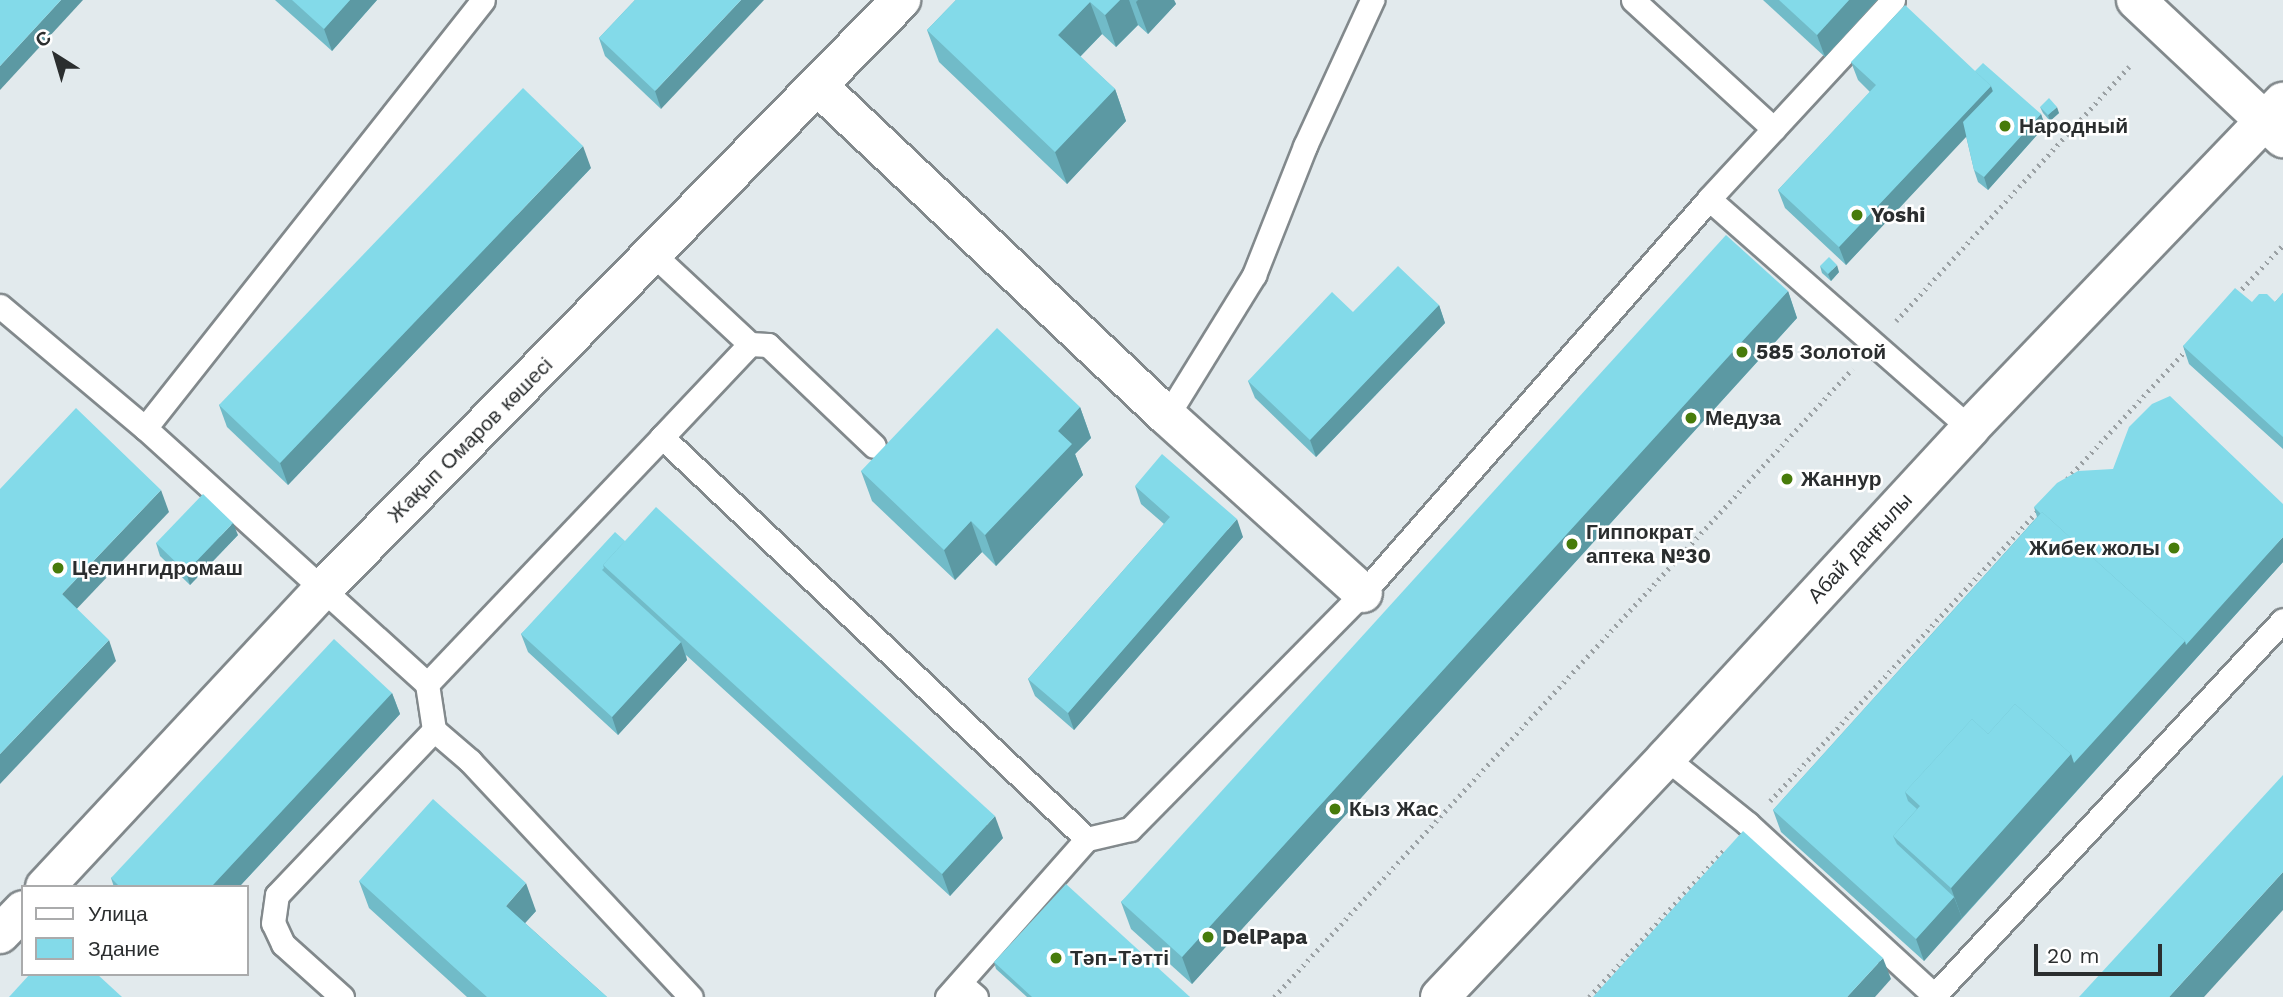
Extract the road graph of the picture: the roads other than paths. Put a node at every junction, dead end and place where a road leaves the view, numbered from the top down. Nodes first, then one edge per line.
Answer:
1 (483, 0) edge
2 (901, 0) edge
3 (1372, 0) edge
4 (1633, 0) edge
5 (1893, 0) edge
6 (2136, 0) edge
7 (819, 86) junction
8 (2277, 121) edge
9 (1774, 129) junction
10 (1709, 199) junction
11 (653, 254) junction
12 (0, 306) edge
13 (750, 344) junction
14 (1167, 416) junction
15 (145, 428) junction
16 (1970, 428) junction
17 (662, 437) junction
18 (874, 446) dead end
19 (322, 590) junction
20 (1363, 593) junction
21 (2283, 620) edge
22 (427, 684) junction
23 (434, 730) junction
24 (1666, 758) junction
25 (1087, 839) junction
26 (47, 885) edge
27 (21, 912) edge
28 (0, 934) edge
29 (961, 992) edge
30 (1933, 995) edge
31 (342, 997) edge
32 (691, 997) edge
33 (1440, 997) edge

1 - 15 lane
2 - 7 street, Жақып Омаров көшесі
3 - 14 lane
4 - 9 lane
5 - 9 lane
6 - 8 street
7 - 11 street, Жақып Омаров көшесі
7 - 14 street
8 - 16 street, Абай даңғылы
9 - 10 lane
10 - 16 lane
10 - 20 lane
11 - 13 lane
11 - 19 street, Жақып Омаров көшесі
12 - 15 lane
13 - 17 lane
13 - 18 lane
14 - 20 street
15 - 19 lane
16 - 24 street, Абай даңғылы
17 - 22 lane
17 - 25 lane
19 - 22 lane
19 - 26 street, Жақып Омаров көшесі
20 - 25 lane
21 - 30 lane
22 - 23 lane
23 - 31 lane
23 - 32 lane
24 - 30 lane
24 - 33 street, Абай даңғылы
25 - 29 lane
27 - 28 street

